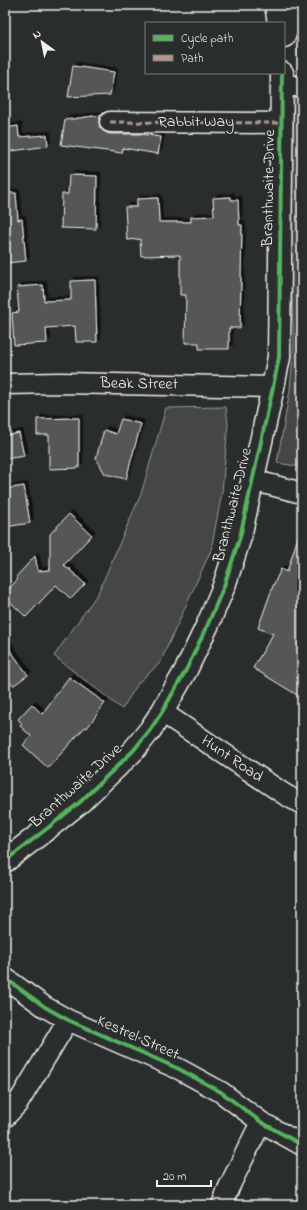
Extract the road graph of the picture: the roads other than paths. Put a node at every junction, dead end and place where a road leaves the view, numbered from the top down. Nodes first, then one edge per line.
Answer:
1 (276, 5) edge
2 (296, 5) edge
3 (279, 22) edge
4 (285, 33) edge
5 (289, 81) edge
6 (110, 122) dead end
7 (282, 123) junction
8 (5, 384) edge
9 (273, 387) junction
10 (252, 480) junction
11 (302, 493) edge
12 (162, 712) junction
13 (302, 804) edge
14 (5, 861) edge
15 (5, 978) edge
16 (68, 1020) junction
17 (5, 1117) edge
18 (261, 1122) junction
19 (302, 1145) edge
20 (222, 1205) edge

1 - 3 street
2 - 4 street
5 - 7 street, Branthwaite Drive
6 - 7 street, Rabbit Way
7 - 9 street, Branthwaite Drive
8 - 9 street, Beak Street
9 - 10 street, Branthwaite Drive
10 - 11 street
10 - 12 street, Branthwaite Drive
12 - 13 street, Hunt Road
12 - 14 street, Branthwaite Drive
15 - 16 street, Kestrel Street
16 - 17 street
16 - 18 street, Kestrel Street
18 - 19 street, Kestrel Street
18 - 20 street

